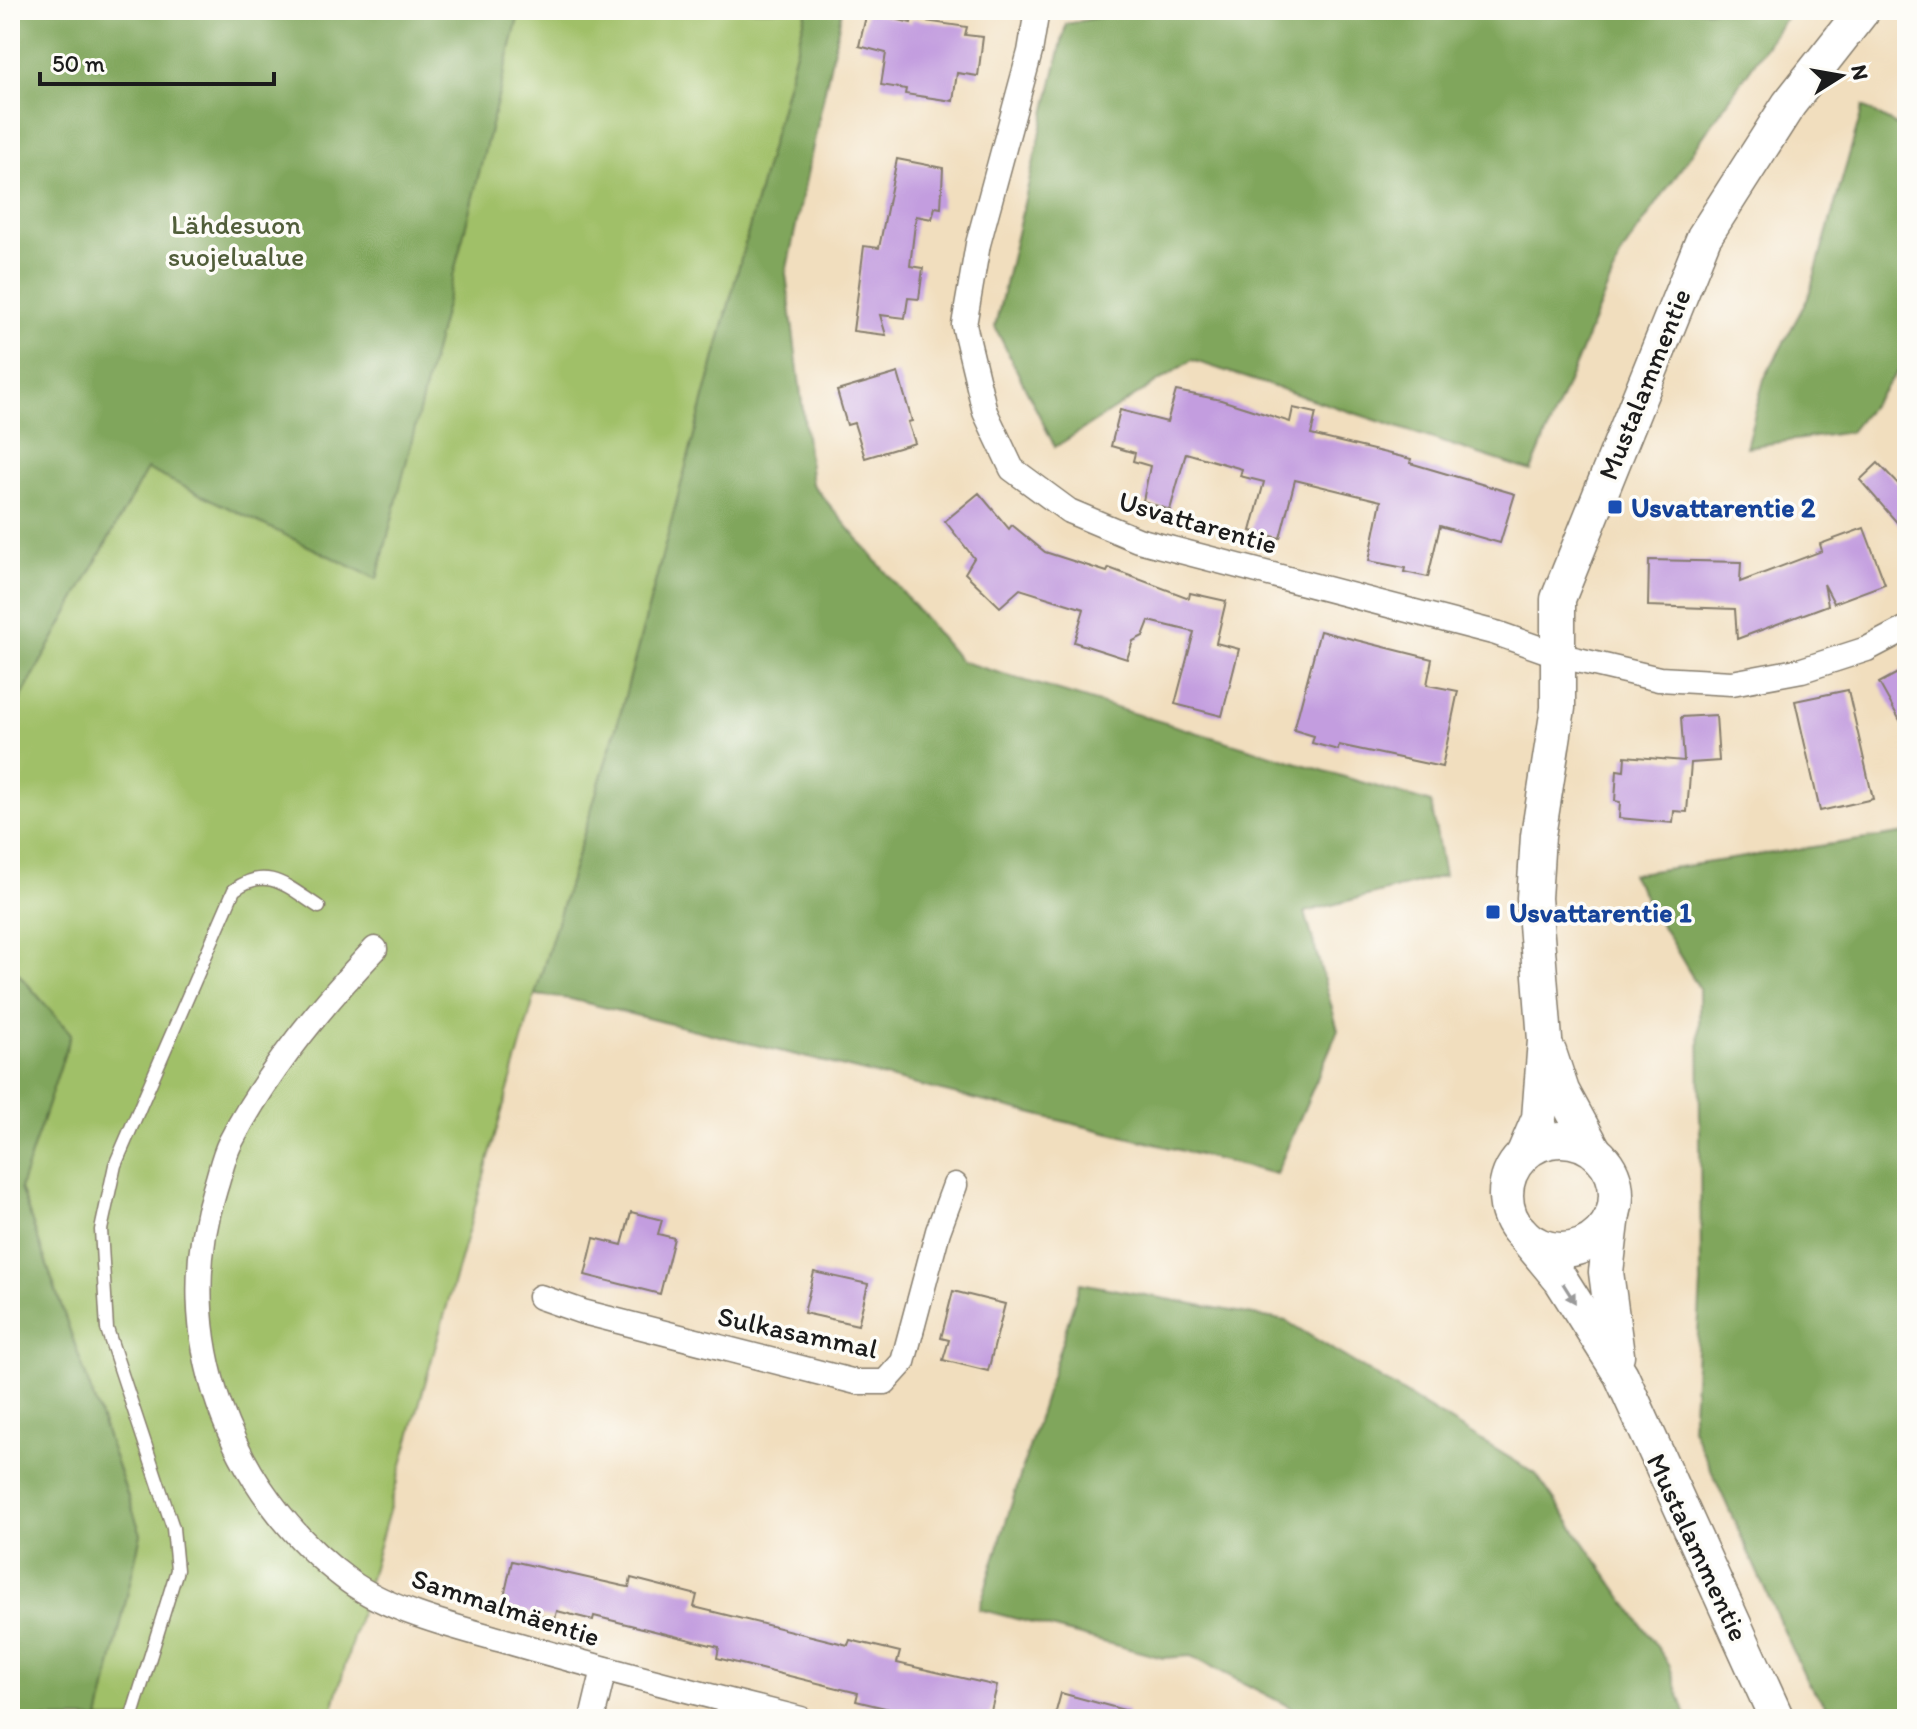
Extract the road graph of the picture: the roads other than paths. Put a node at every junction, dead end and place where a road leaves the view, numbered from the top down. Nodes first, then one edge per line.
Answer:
1 (1037, 10) edge
2 (1863, 10) edge
3 (1907, 628) edge
4 (1561, 656) junction
5 (319, 907) dead end
6 (375, 949) dead end
7 (1545, 1040) junction
8 (1594, 1150) junction
9 (1524, 1153) junction
10 (955, 1185) dead end
11 (1613, 1213) junction
12 (1521, 1232) junction
13 (540, 1297) dead end
14 (1621, 1375) junction
15 (604, 1669) junction
16 (131, 1719) edge
17 (592, 1719) edge
18 (801, 1719) edge
19 (1777, 1719) edge

1 - 4 street, Usvattarentie
2 - 4 street, Mustalammentie
3 - 4 street, Usvattarentie
4 - 7 street, Mustalammentie
5 - 16 lane
6 - 15 street, Sammalmäentie
7 - 8 street, Mustalammentie
7 - 9 street, Mustalammentie
8 - 9 street
8 - 11 street
9 - 12 street
10 - 13 street, Sulkasammal
11 - 12 street
11 - 14 street, Mustalammentie
12 -> 14 street, Mustalammentie
14 - 19 street, Mustalammentie
15 - 17 street
15 - 18 street, Sammalmäentie

